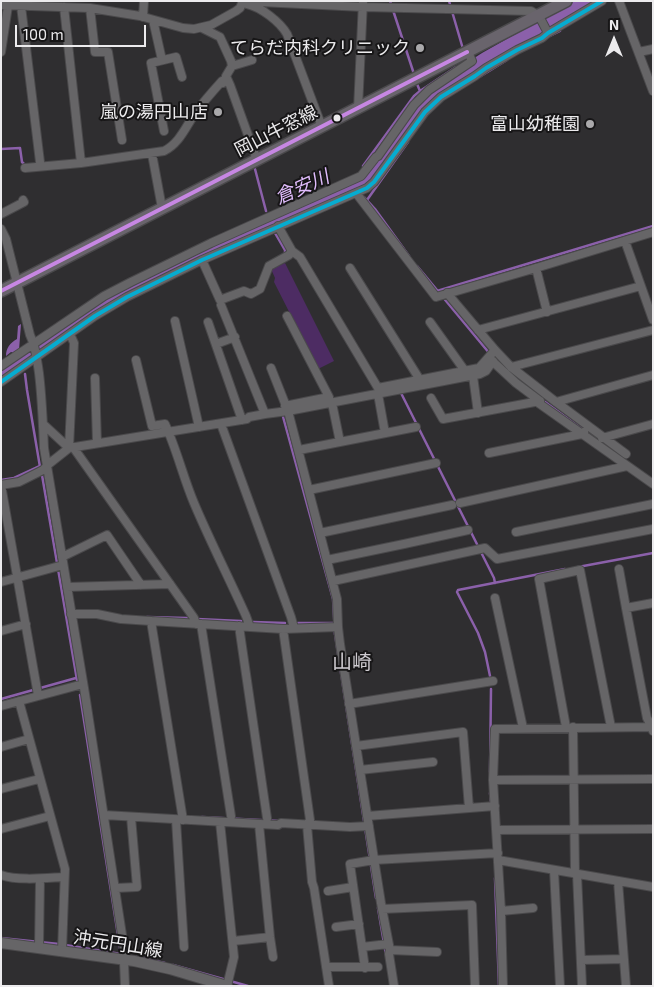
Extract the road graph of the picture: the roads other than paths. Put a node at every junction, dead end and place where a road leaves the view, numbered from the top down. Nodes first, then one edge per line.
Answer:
1 (144, 1) edge
2 (503, 1) edge
3 (566, 1) edge
4 (602, 1) edge
5 (619, 1) edge
6 (242, 2) edge
7 (363, 4) edge
8 (5, 6) edge
9 (21, 6) junction
10 (64, 7) junction
11 (90, 8) junction
12 (506, 11) junction
13 (143, 17) junction
14 (540, 19) junction
15 (153, 20) junction
16 (202, 28) junction
17 (547, 31) junction
18 (653, 49) edge
19 (1, 52) edge
20 (468, 52) junction
21 (639, 52) junction
22 (162, 60) junction
23 (252, 60) dead end
24 (232, 66) junction
25 (182, 77) dead end
26 (226, 81) junction
27 (653, 91) edge
28 (358, 109) junction
29 (322, 127) junction
30 (164, 131) dead end
31 (122, 140) dead end
32 (152, 154) junction
33 (256, 160) junction
34 (81, 161) junction
35 (40, 162) dead end
36 (25, 168) dead end
37 (356, 193) junction
38 (23, 200) dead end
39 (162, 208) junction
40 (1, 214) edge
41 (278, 226) junction
42 (1, 229) edge
43 (653, 232) edge
44 (624, 241) junction
45 (292, 251) junction
46 (202, 260) junction
47 (350, 268) dead end
48 (536, 268) junction
49 (17, 282) junction
50 (641, 286) junction
51 (1, 291) edge
52 (443, 294) junction
53 (221, 305) dead end
54 (547, 312) junction
55 (288, 316) dead end
56 (653, 320) edge
57 (175, 321) dead end
58 (208, 322) dead end
59 (430, 322) dead end
60 (478, 330) junction
61 (653, 330) edge
62 (70, 334) junction
63 (233, 338) junction
64 (216, 344) junction
65 (36, 350) junction
66 (492, 357) junction
67 (136, 360) dead end
68 (1, 366) edge
69 (511, 367) junction
70 (271, 368) dead end
71 (464, 371) junction
72 (473, 376) junction
73 (653, 376) edge
74 (95, 378) dead end
75 (420, 380) junction
76 (1, 382) edge
77 (378, 394) junction
78 (431, 398) dead end
79 (541, 399) junction
80 (332, 402) junction
81 (556, 402) junction
82 (284, 410) junction
83 (265, 412) junction
84 (478, 413) junction
85 (241, 417) junction
86 (44, 424) junction
87 (221, 424) junction
88 (653, 424) edge
89 (199, 425) junction
90 (416, 427) dead end
91 (585, 431) junction
92 (169, 432) junction
93 (385, 433) junction
94 (602, 438) junction
95 (97, 441) junction
96 (340, 442) junction
97 (69, 446) junction
98 (299, 450) junction
99 (489, 453) dead end
100 (626, 454) dead end
101 (436, 463) dead end
102 (627, 466) junction
103 (46, 467) junction
104 (653, 484) edge
105 (1, 485) edge
106 (309, 490) junction
107 (653, 504) edge
108 (653, 529) edge
109 (10, 530) junction
110 (468, 530) dead end
111 (516, 532) dead end
112 (1, 533) edge
113 (320, 533) junction
114 (327, 560) junction
115 (60, 563) junction
116 (619, 569) dead end
117 (18, 577) junction
118 (333, 581) junction
119 (1, 582) edge
120 (170, 584) junction
121 (141, 585) junction
122 (67, 586) junction
123 (495, 598) dead end
124 (653, 603) edge
125 (626, 608) junction
126 (71, 614) junction
127 (151, 621) junction
128 (26, 624) junction
129 (198, 624) junction
130 (239, 626) junction
131 (250, 627) junction
132 (294, 628) junction
133 (335, 628) junction
134 (283, 629) junction
135 (1, 631) edge
136 (493, 681) dead end
137 (84, 684) junction
138 (38, 691) junction
139 (19, 701) junction
140 (349, 704) junction
141 (1, 706) edge
142 (652, 726) edge
143 (570, 727) junction
144 (611, 727) junction
145 (523, 728) junction
146 (653, 731) edge
147 (29, 739) junction
148 (356, 746) junction
149 (1, 747) edge
150 (433, 762) dead end
151 (360, 770) junction
152 (39, 778) junction
153 (574, 779) junction
154 (653, 779) edge
155 (493, 780) junction
156 (1, 789) edge
157 (495, 806) junction
158 (469, 808) junction
159 (104, 815) junction
160 (50, 816) junction
161 (231, 816) dead end
162 (367, 816) junction
163 (131, 817) junction
164 (181, 818) junction
165 (267, 818) dead end
166 (220, 822) junction
167 (308, 823) junction
168 (259, 824) junction
169 (366, 826) junction
170 (1, 829) edge
171 (574, 829) junction
172 (653, 829) edge
173 (496, 830) junction
174 (498, 857) junction
175 (371, 861) junction
176 (554, 870) junction
177 (576, 874) junction
178 (1, 875) edge
179 (64, 877) junction
180 (40, 879) junction
181 (618, 881) junction
182 (353, 887) junction
183 (653, 887) edge
184 (116, 888) junction
185 (328, 891) dead end
186 (533, 908) dead end
187 (382, 909) junction
188 (501, 910) junction
189 (358, 924) junction
190 (336, 927) dead end
191 (270, 937) junction
192 (232, 941) junction
193 (1, 943) edge
194 (39, 944) junction
195 (387, 946) junction
196 (62, 947) junction
197 (184, 947) dead end
198 (362, 947) junction
199 (437, 952) dead end
200 (125, 957) junction
201 (274, 957) dead end
202 (624, 959) junction
203 (581, 960) junction
204 (326, 967) junction
205 (365, 968) junction
206 (378, 968) dead end
207 (227, 983) edge
208 (125, 986) edge
209 (329, 986) edge
210 (394, 986) edge
211 (475, 986) edge
212 (503, 986) edge
213 (560, 986) edge
214 (582, 986) edge
215 (626, 986) edge

1 - 13 street
2 - 12 street
3 - 14 main road, 岡山牛窓線
4 - 17 street
5 - 21 street
6 - 7 street
6 - 16 street
6 - 29 street
7 - 12 street
7 - 28 street
8 - 9 street
8 - 19 street
9 - 10 street
9 - 35 street
10 - 11 street
10 - 34 street
11 - 13 street
11 - 31 street
12 - 14 street
13 - 15 street
14 - 17 street
14 - 20 main road, 岡山牛窓線
15 - 16 street
15 - 22 street
16 - 24 street
17 - 37 street
18 - 21 street
20 - 28 main road, 岡山牛窓線
20 - 65 street
21 - 27 street
22 - 25 street
22 - 30 street
23 - 24 street
24 - 26 street
26 - 32 street
26 - 33 street
28 - 29 main road, 岡山牛窓線
29 - 33 main road, 岡山牛窓線
32 - 34 street
32 - 39 street
33 - 39 main road, 岡山牛窓線
34 - 36 street
37 - 41 street
37 - 52 street
38 - 40 street
39 - 49 main road, 岡山牛窓線
41 - 45 street
41 - 46 street
42 - 49 street
43 - 44 street
44 - 48 street
44 - 50 street
45 - 46 street
45 - 75 street
46 - 62 street
47 - 75 street
48 - 52 street
48 - 54 street
49 - 51 main road, 岡山牛窓線
49 - 65 street
50 - 54 street
50 - 56 street
52 - 60 street
53 - 63 street
54 - 60 street
55 - 82 street
57 - 89 street
58 - 64 street
59 - 71 street
60 - 66 street
61 - 69 street
62 - 65 street
62 - 97 street
63 - 64 street
63 - 83 street
64 - 85 street
65 - 68 street
65 - 76 street
65 - 86 street
66 - 69 street
66 - 71 street
66 - 72 street
66 - 79 street
67 - 92 street
69 - 79 street
70 - 82 street
71 - 75 street
72 - 77 street
72 - 84 street
73 - 81 street
74 - 95 street
77 - 80 street
77 - 93 street
78 - 84 street
79 - 81 street
79 - 84 street
79 - 91 street
80 - 82 street
80 - 96 street
81 - 91 street
82 - 83 street
82 - 98 street
83 - 85 street
85 - 87 street
86 - 97 street
86 - 103 street
87 - 89 street
87 - 132 street
88 - 94 street
89 - 92 street
90 - 93 street
91 - 94 street
91 - 99 street
91 - 102 street
92 - 95 street
92 - 131 street
93 - 96 street
94 - 100 street
95 - 97 street
96 - 98 street
97 - 103 street
97 - 120 street
98 - 106 street
101 - 106 street
102 - 104 street
102 - 113 street
103 - 105 street
103 - 115 street
105 - 109 street
106 - 113 street
107 - 111 street
108 - 118 street
109 - 112 street
109 - 117 street
110 - 114 street
113 - 114 street
114 - 118 street
115 - 117 street
115 - 121 street
115 - 122 street
116 - 125 street
117 - 119 street
117 - 128 street
118 - 133 street
120 - 121 street
120 - 129 street
121 - 122 street
122 - 126 street
123 - 145 street
124 - 125 street
125 - 142 street
126 - 127 street
126 - 137 street
127 - 129 street
127 - 164 street
128 - 135 street
128 - 138 street
129 - 130 street
129 - 161 street
130 - 131 street
130 - 165 street
131 - 134 street
132 - 133 street
132 - 134 street
133 - 140 street
134 - 167 street
136 - 140 street
137 - 138 street
137 - 159 street
138 - 139 street
139 - 141 street
139 - 147 street
140 - 148 street
142 - 144 street
142 - 146 street
143 - 144 street
143 - 144 street
143 - 145 street
143 - 153 street
145 - 155 street
147 - 149 street
147 - 152 street
148 - 151 street
148 - 158 street
150 - 151 street
151 - 162 street
152 - 156 street
152 - 160 street
153 - 154 street
153 - 155 street
153 - 171 street
155 - 157 street
157 - 158 street
157 - 173 street
158 - 162 street
159 - 163 street
159 - 184 street
160 - 170 street
160 - 179 street
162 - 169 street
163 - 164 street
163 - 184 street
164 - 166 street
164 - 197 street
166 - 168 street
166 - 192 street
167 - 168 street
167 - 169 street
167 - 204 street
168 - 191 street
169 - 175 street
171 - 172 street
171 - 173 street
171 - 177 street
173 - 174 street
174 - 175 street
174 - 176 street
174 - 188 street
175 - 182 street
175 - 187 street
176 - 177 street
176 - 213 street
177 - 181 street
177 - 203 street
178 - 180 street
179 - 180 street
179 - 196 street
180 - 194 street
181 - 183 street
181 - 202 street
182 - 185 street
182 - 189 street
184 - 200 street
186 - 188 street
187 - 195 street
187 - 211 street
188 - 212 street
189 - 190 street
189 - 198 street
191 - 192 street
191 - 201 street
192 - 207 street
193 - 194 main road, 沖元円山線
194 - 196 main road, 沖元円山線
195 - 198 street
195 - 199 street
195 - 210 street
196 - 200 main road, 沖元円山線
198 - 205 street
200 - 207 main road, 沖元円山線
200 - 208 street
202 - 203 street
202 - 215 street
203 - 214 street
204 - 205 street
204 - 209 street
205 - 206 street

